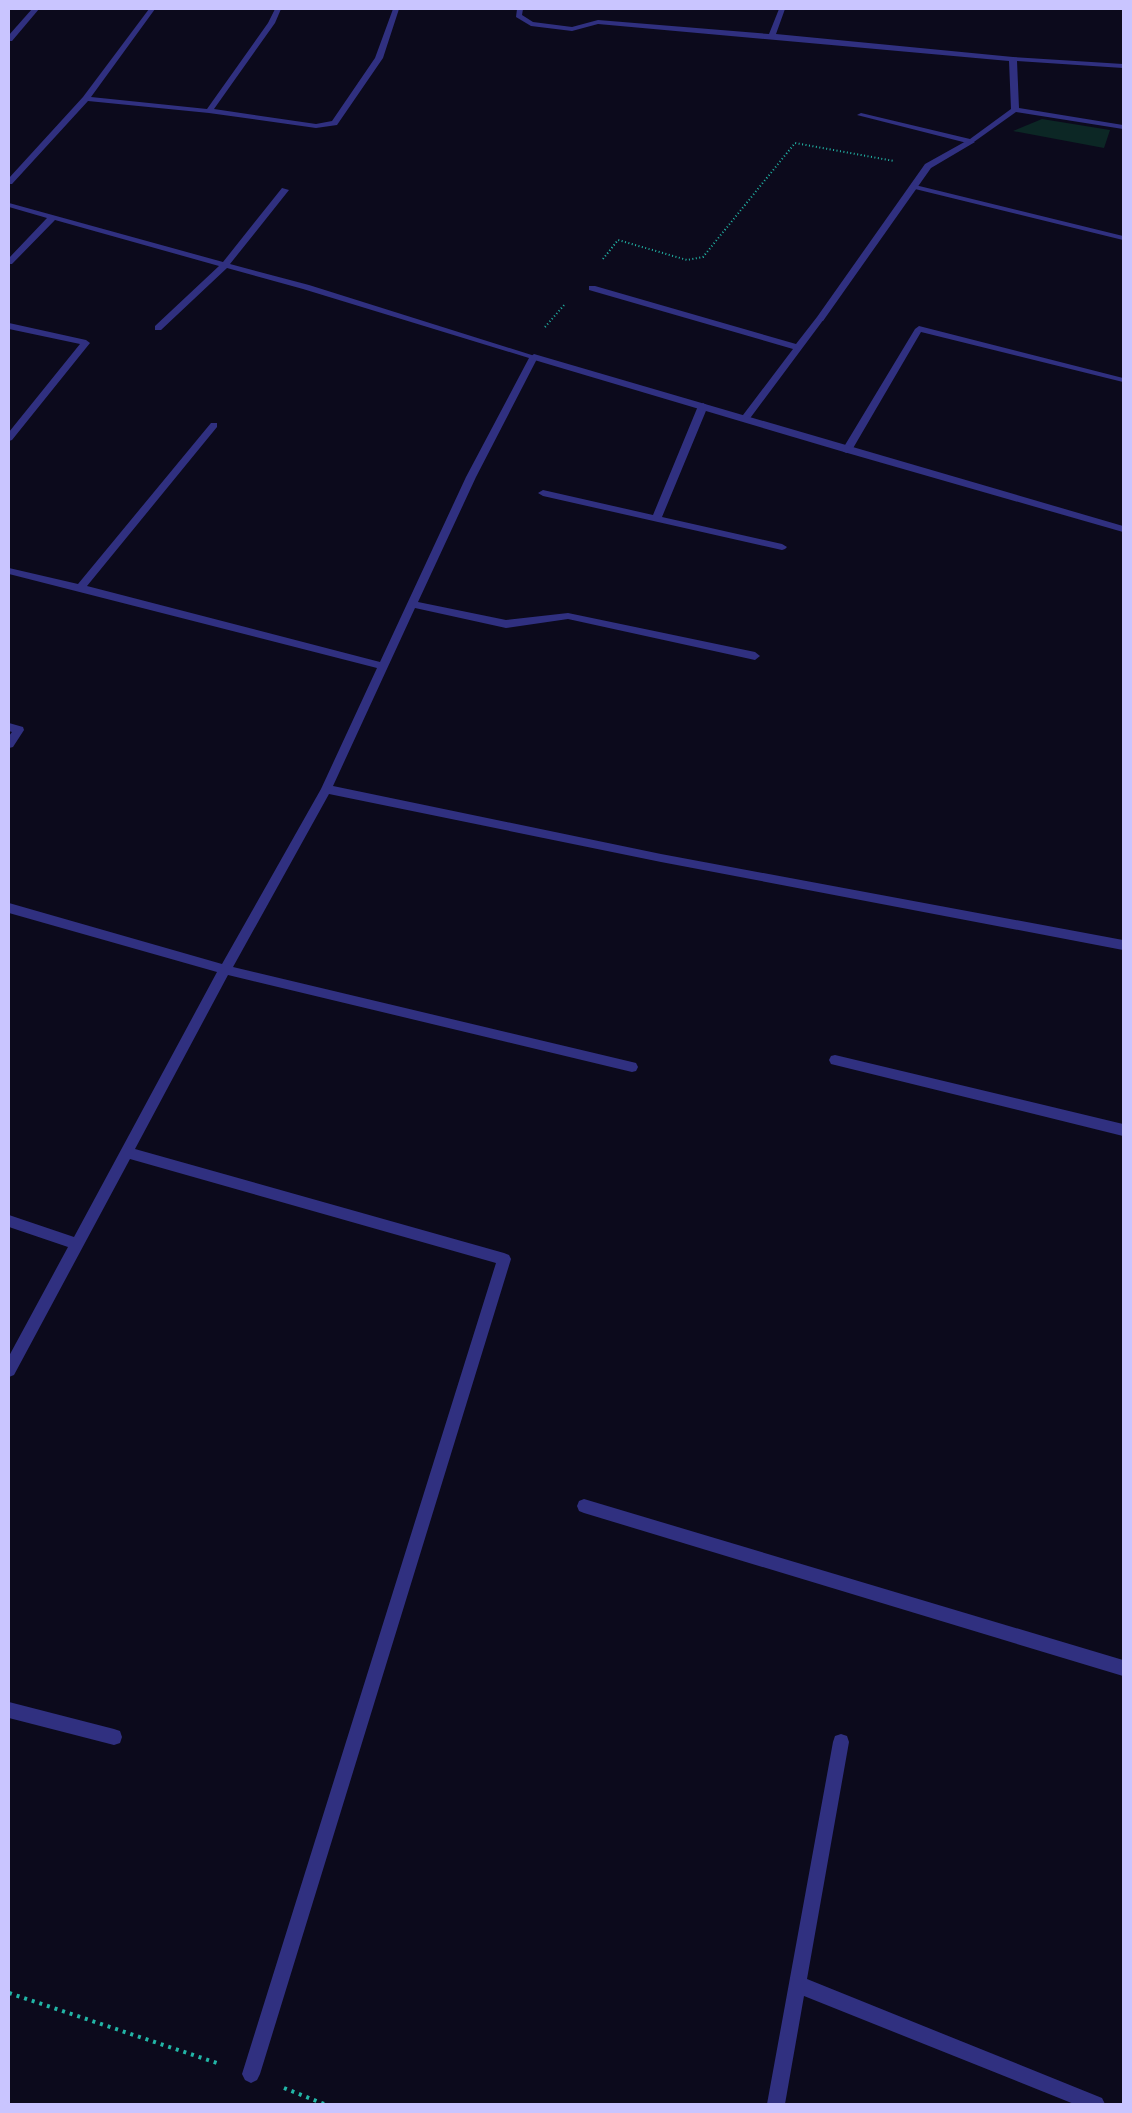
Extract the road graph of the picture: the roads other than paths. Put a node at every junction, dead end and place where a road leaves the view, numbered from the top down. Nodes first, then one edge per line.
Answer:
1 (36, 9) edge
2 (152, 9) edge
3 (278, 9) edge
4 (396, 9) edge
5 (520, 9) edge
6 (782, 9) edge
7 (772, 36) junction
8 (9, 39) edge
9 (1013, 59) junction
10 (1123, 66) edge
11 (86, 99) junction
12 (1014, 110) junction
13 (209, 111) junction
14 (861, 115) dead end
15 (1123, 126) edge
16 (971, 142) junction
17 (9, 182) edge
18 (914, 186) junction
19 (285, 190) dead end
20 (9, 205) edge
21 (52, 218) junction
22 (1123, 238) edge
23 (9, 262) edge
24 (225, 265) junction
25 (592, 288) dead end
26 (9, 326) edge
27 (158, 328) dead end
28 (799, 348) junction
29 (534, 356) junction
30 (1121, 380) dead end
31 (703, 406) junction
32 (745, 419) junction
33 (214, 425) dead end
34 (9, 438) edge
35 (847, 450) junction
36 (543, 493) dead end
37 (656, 519) junction
38 (1123, 529) edge
39 (782, 547) dead end
40 (9, 571) edge
41 (80, 588) junction
42 (411, 604) junction
43 (756, 656) dead end
44 (383, 666) junction
45 (9, 727) edge
46 (9, 744) edge
47 (326, 789) junction
48 (9, 908) edge
49 (1123, 945) edge
50 (226, 969) junction
51 (835, 1060) dead end
52 (632, 1067) dead end
53 (1123, 1130) edge
54 (126, 1152) junction
55 (9, 1221) edge
56 (77, 1244) junction
57 (9, 1370) edge
58 (584, 1506) dead end
59 (1123, 1668) edge
60 (9, 1710) edge
61 (114, 1737) dead end
62 (841, 1742) dead end
63 (797, 1984) junction
64 (251, 2074) road end
65 (776, 2104) edge
66 (1096, 2104) edge

1 - 8 street
2 - 11 street
3 - 13 street
4 - 13 street
5 - 7 street
6 - 7 street
7 - 9 street
9 - 10 street
9 - 12 street
11 - 13 street
11 - 17 street
12 - 15 street
12 - 16 street
14 - 16 street
16 - 18 street
18 - 22 street
18 - 28 street
19 - 24 street
20 - 21 street
21 - 23 street
21 - 24 street
24 - 27 street
24 - 29 street
25 - 28 street
26 - 34 street
28 - 32 street
29 - 31 street
29 - 42 street
30 - 35 street
31 - 32 street
31 - 37 street
32 - 35 street
33 - 41 street
35 - 38 street
36 - 37 street
37 - 39 street
40 - 41 street
41 - 44 street
42 - 43 street
42 - 44 street
44 - 47 street
45 - 46 street
47 - 49 street
47 - 50 street
48 - 50 street
50 - 52 street
50 - 54 street
51 - 53 street
54 - 56 street
54 - 64 street
55 - 56 street
56 - 57 street
58 - 59 street
60 - 61 street
62 - 63 street
63 - 65 street
63 - 66 street

